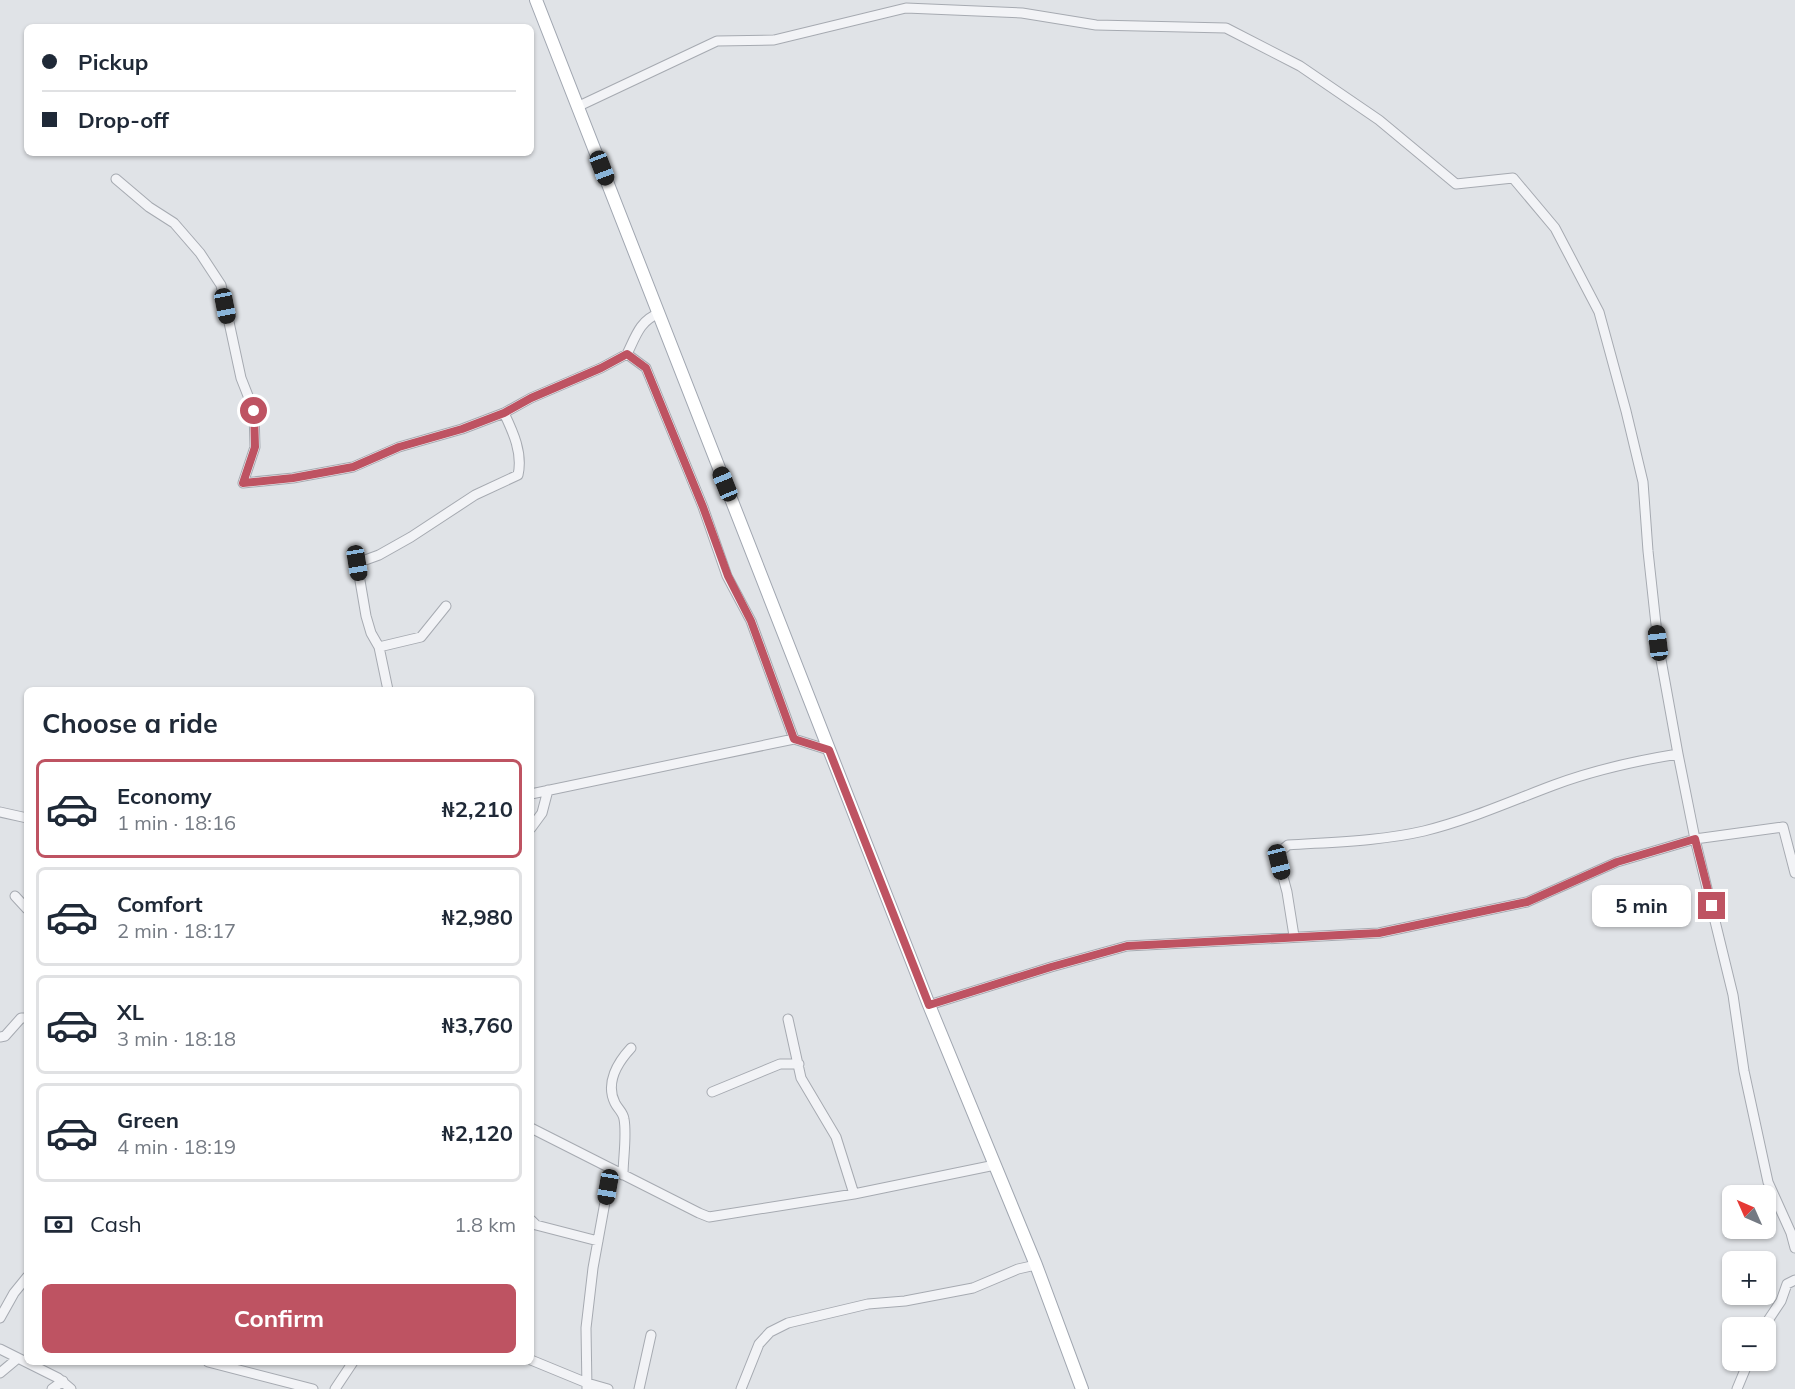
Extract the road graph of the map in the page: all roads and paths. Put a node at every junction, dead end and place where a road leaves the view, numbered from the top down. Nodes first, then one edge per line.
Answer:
1 (536, 0) edge
2 (579, 106) junction
3 (116, 179) dead end
4 (658, 314) junction
5 (627, 354) junction
6 (504, 413) junction
7 (446, 606) dead end
8 (379, 647) junction
9 (387, 687) edge
10 (794, 739) junction
11 (829, 750) junction
12 (1678, 754) junction
13 (548, 790) junction
14 (534, 793) edge
15 (0, 812) edge
16 (24, 817) edge
17 (534, 824) edge
18 (1695, 839) junction
19 (1795, 873) edge
20 (15, 896) dead end
21 (24, 906) edge
22 (1294, 936) junction
23 (929, 1005) junction
24 (24, 1018) edge
25 (788, 1019) dead end
26 (0, 1037) edge
27 (631, 1048) dead end
28 (798, 1064) junction
29 (712, 1092) dead end
30 (534, 1130) edge
31 (995, 1166) junction
32 (611, 1169) junction
33 (623, 1176) junction
34 (854, 1194) junction
35 (534, 1223) edge
36 (598, 1241) junction
37 (1795, 1248) edge
38 (1036, 1265) junction
39 (1795, 1280) edge
40 (24, 1281) edge
41 (1770, 1317) edge
42 (0, 1318) edge
43 (651, 1335) dead end
44 (0, 1349) edge
45 (18, 1358) junction
46 (24, 1361) edge
47 (534, 1361) edge
48 (32, 1365) edge
49 (220, 1365) edge
50 (351, 1365) edge
51 (1744, 1371) edge
52 (0, 1373) edge
53 (63, 1381) junction
54 (587, 1386) edge
55 (52, 1389) edge
56 (71, 1389) edge
57 (313, 1389) edge
58 (335, 1389) edge
59 (608, 1389) edge
60 (639, 1389) edge
61 (741, 1389) edge
62 (1082, 1389) edge
63 (1737, 1389) edge

1 - 2 main road
2 - 4 main road
2 - 12 street
3 - 6 street
4 - 5 street
4 - 11 main road
5 - 6 street
5 - 10 street
6 - 8 street
7 - 8 street
8 - 9 street
10 - 11 street
10 - 13 street
11 - 23 main road
12 - 18 street
12 - 22 street
13 - 14 street
13 - 17 street
15 - 16 street
18 - 19 street
18 - 22 street
18 - 37 street
20 - 21 street
22 - 23 street
23 - 31 main road
24 - 26 street
25 - 28 street
27 - 33 street
28 - 29 street
28 - 34 street
30 - 32 street
31 - 34 street
31 - 38 main road
32 - 33 street
32 - 36 street
33 - 34 street
35 - 36 street
36 - 54 street
38 - 61 street
38 - 62 main road
39 - 41 street
40 - 42 street
43 - 60 street
44 - 45 street
45 - 46 street
45 - 52 street
47 - 54 street
48 - 53 street
49 - 57 street
50 - 58 street
51 - 63 street
53 - 55 street
53 - 56 street
54 - 59 street

